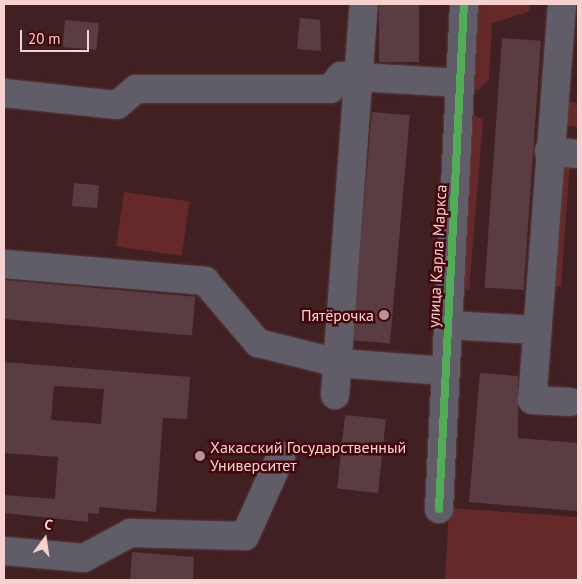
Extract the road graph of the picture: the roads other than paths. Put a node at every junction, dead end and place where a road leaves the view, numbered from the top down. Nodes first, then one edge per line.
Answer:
1 (364, 4) edge
2 (464, 4) edge
3 (562, 4) edge
4 (359, 76) junction
5 (460, 83) junction
6 (4, 93) edge
7 (549, 151) junction
8 (578, 154) edge
9 (4, 264) edge
10 (448, 325) junction
11 (536, 330) junction
12 (338, 363) junction
13 (445, 371) junction
14 (336, 395) dead end
15 (570, 402) dead end
16 (281, 456) dead end
17 (439, 509) dead end
18 (4, 551) edge

1 - 4 street
2 - 5 street, улица Карла Маркса
3 - 7 street
4 - 5 street
4 - 6 street
4 - 12 street
5 - 10 street, улица Карла Маркса
7 - 8 street
7 - 11 street
9 - 12 street
10 - 11 street
10 - 13 street, улица Карла Маркса
11 - 15 street
12 - 13 street
12 - 14 street
13 - 17 street, улица Карла Маркса
16 - 18 street

